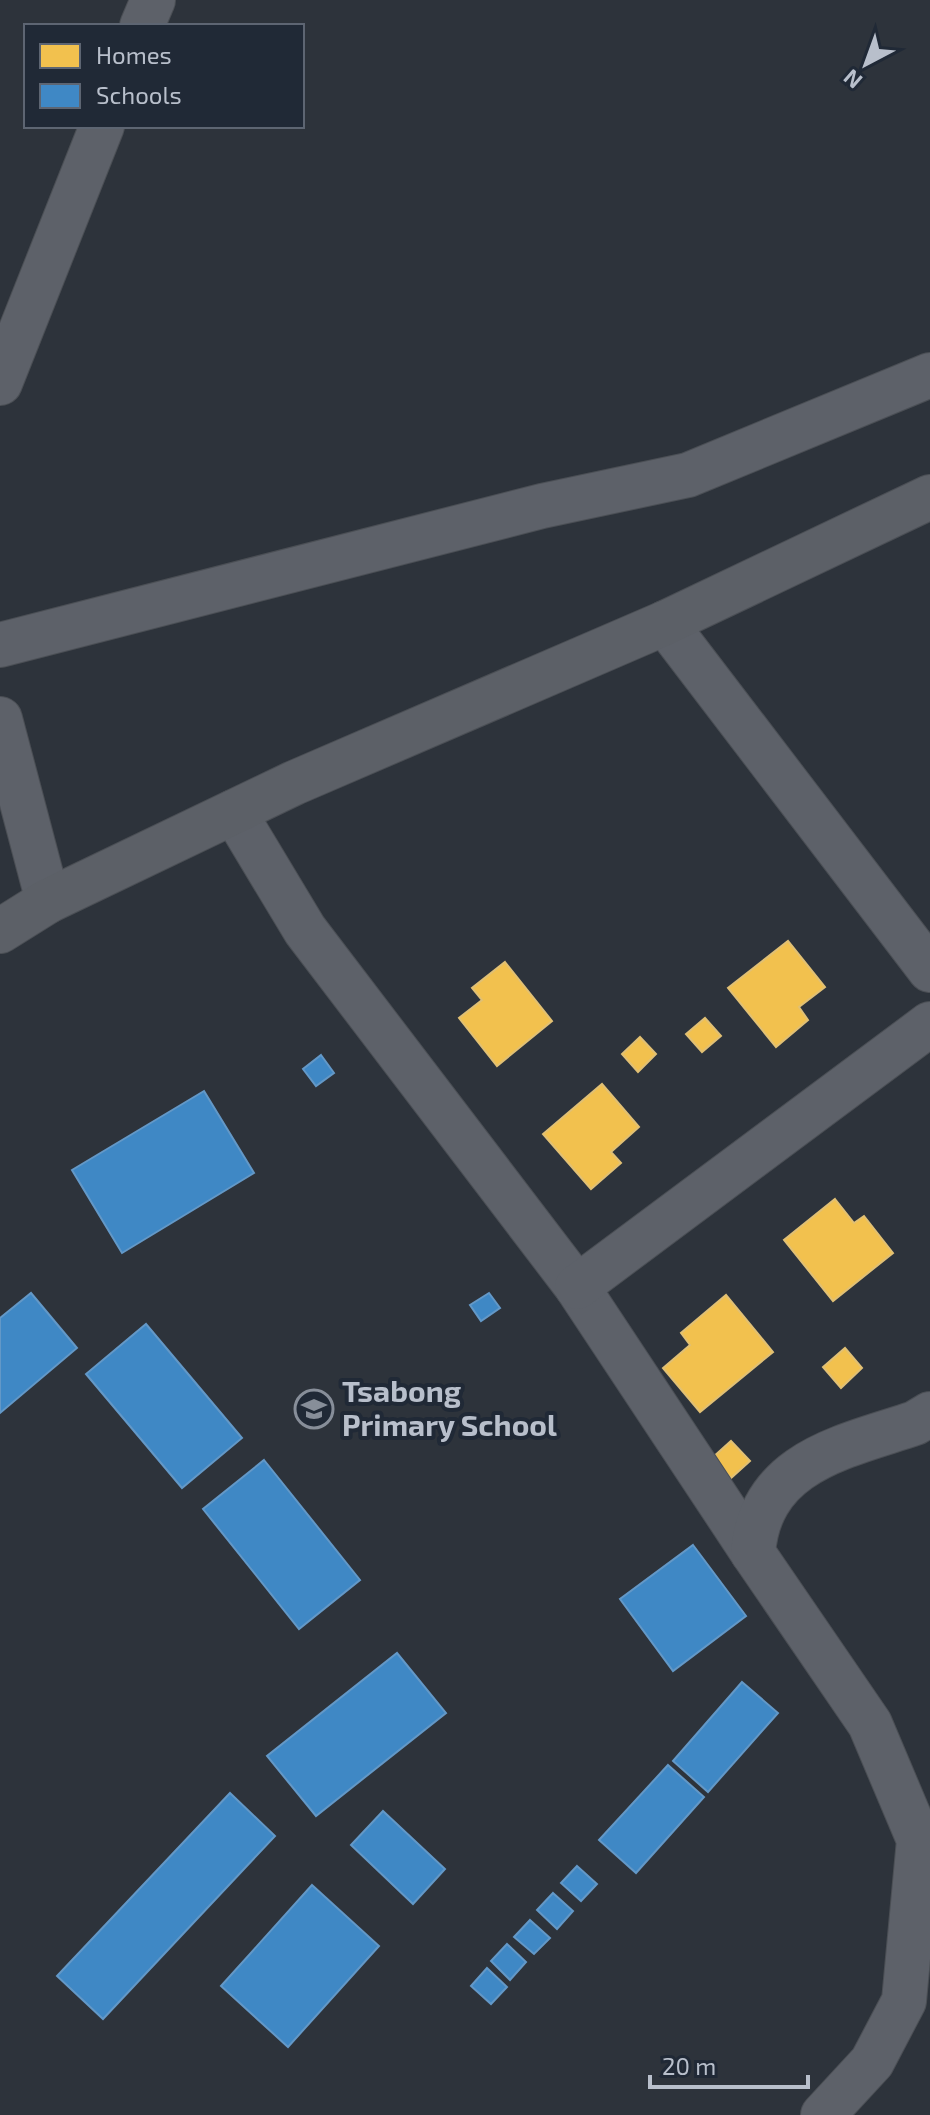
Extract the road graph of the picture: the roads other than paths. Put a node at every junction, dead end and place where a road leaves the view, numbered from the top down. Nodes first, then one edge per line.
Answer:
1 (153, 0) edge
2 (143, 24) edge
3 (101, 128) edge
4 (930, 375) edge
5 (0, 383) edge
6 (930, 497) edge
7 (665, 623) junction
8 (0, 645) edge
9 (0, 719) edge
10 (234, 812) junction
11 (48, 901) junction
12 (0, 931) edge
13 (930, 970) edge
14 (930, 1024) edge
15 (577, 1287) junction
16 (930, 1414) edge
17 (753, 1553) junction
18 (823, 2115) edge

1 - 2 street
3 - 5 street
4 - 8 street
6 - 7 main road
7 - 10 main road
7 - 13 street
9 - 11 street
10 - 11 main road
10 - 15 street
11 - 12 main road
14 - 15 street
15 - 17 street
16 - 17 street
17 - 18 street

